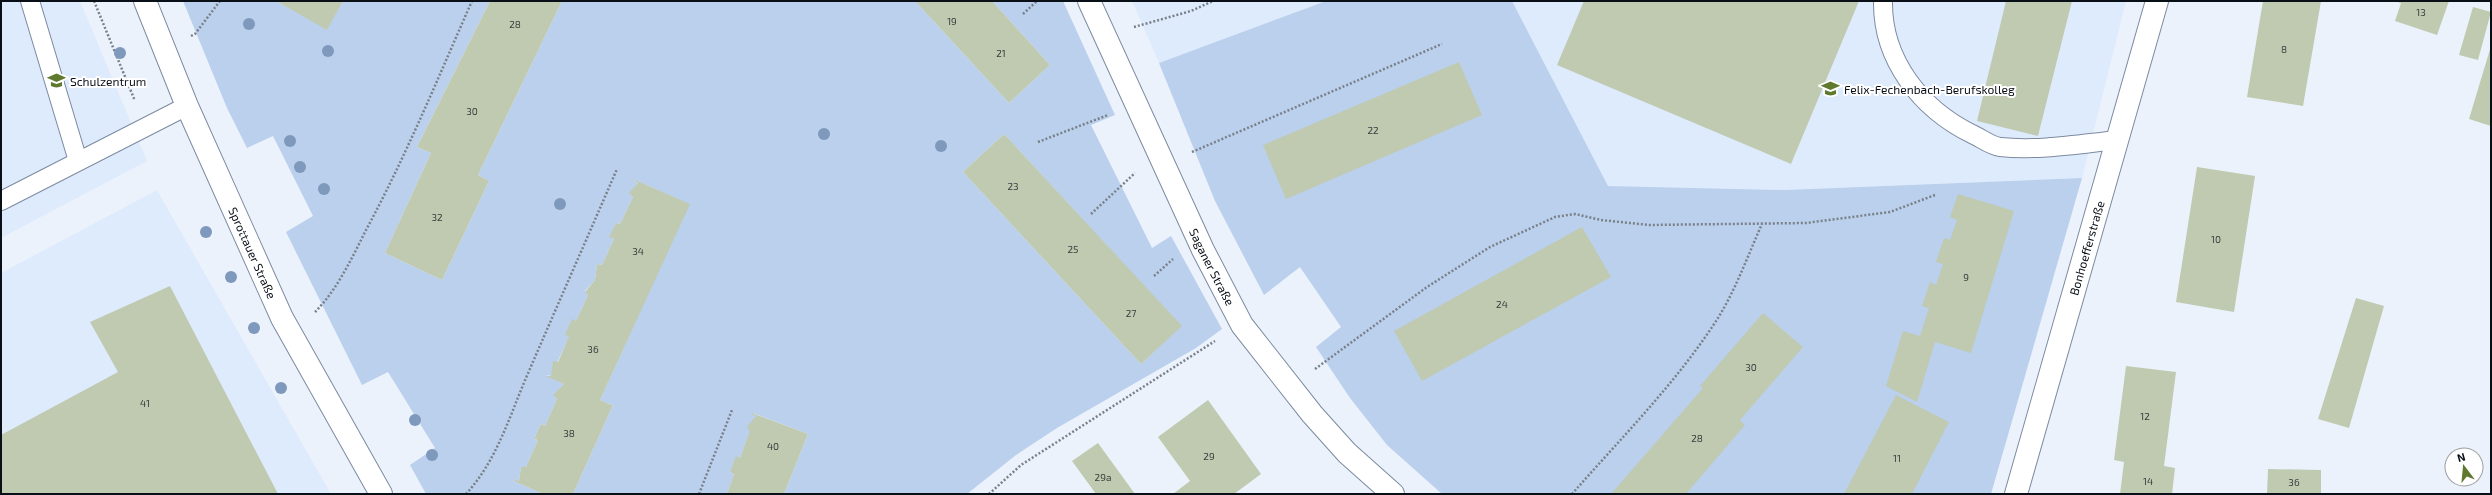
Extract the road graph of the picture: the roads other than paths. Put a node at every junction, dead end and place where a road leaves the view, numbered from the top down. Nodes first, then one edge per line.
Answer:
1 (30, 1) edge
2 (145, 1) edge
3 (1089, 1) edge
4 (1884, 1) edge
5 (2158, 1) edge
6 (187, 106) junction
7 (2118, 140) junction
8 (78, 161) junction
9 (1, 201) edge
10 (1386, 492) edge
11 (381, 494) edge
12 (2016, 494) edge

1 - 8 lane
2 - 6 street, Sprottauer Straße
3 - 10 street, Saganer Straße
4 - 7 lane
5 - 7 street, Bonhoefferstraße
6 - 8 lane
6 - 11 street, Sprottauer Straße
7 - 12 street, Bonhoefferstraße
8 - 9 lane

